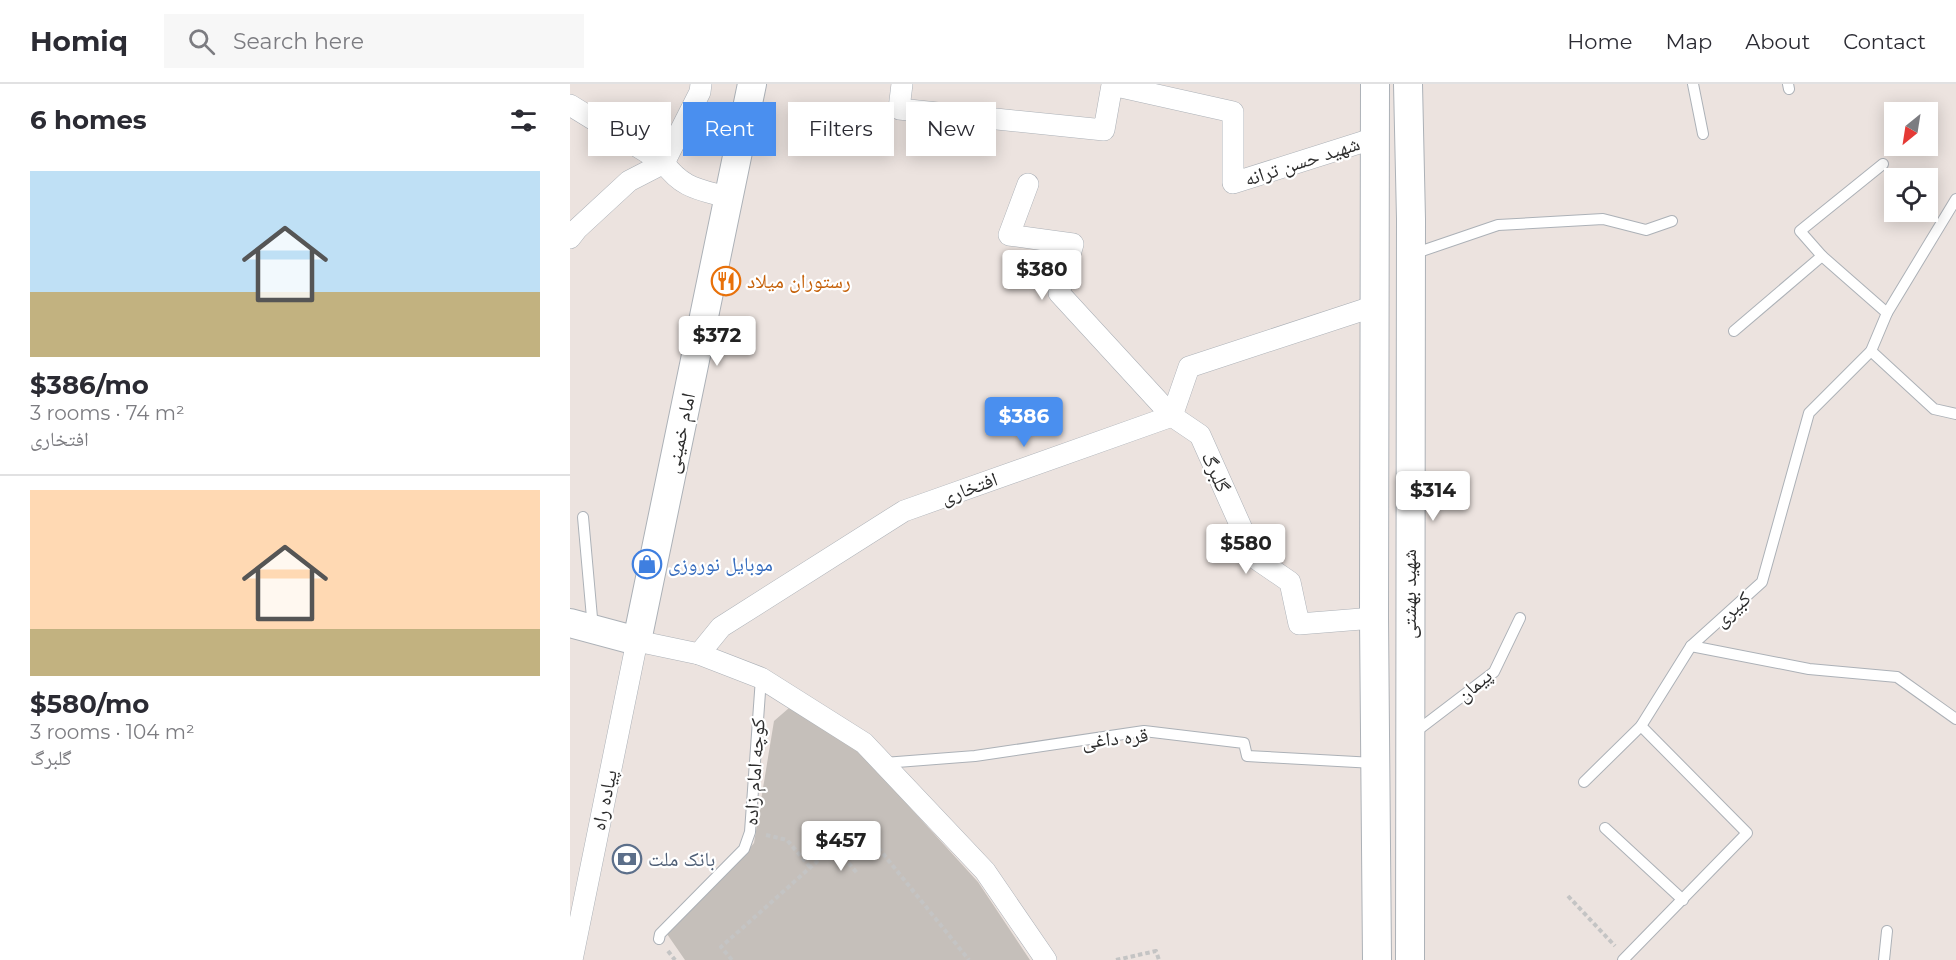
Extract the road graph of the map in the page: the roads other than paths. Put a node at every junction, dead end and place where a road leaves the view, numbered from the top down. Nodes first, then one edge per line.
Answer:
1 (701, 84) edge
2 (752, 84) edge
3 (902, 84) edge
4 (1375, 84) edge
5 (1408, 84) edge
6 (1693, 84) edge
7 (570, 105) edge
8 (1703, 134) dead end
9 (1375, 138) junction
10 (664, 163) junction
11 (1883, 164) dead end
12 (1028, 184) dead end
13 (729, 198) junction
14 (1956, 199) edge
15 (1672, 220) dead end
16 (570, 238) edge
17 (1411, 255) junction
18 (1822, 256) junction
19 (1375, 306) junction
20 (1887, 313) junction
21 (1734, 331) dead end
22 (1871, 351) junction
23 (1956, 414) edge
24 (1172, 416) junction
25 (583, 517) dead end
26 (1374, 618) junction
27 (1520, 618) dead end
28 (582, 626) edge
29 (637, 641) junction
30 (1691, 646) junction
31 (699, 654) junction
32 (761, 678) junction
33 (1956, 719) edge
34 (1641, 726) junction
35 (1409, 737) junction
36 (882, 763) junction
37 (1374, 763) junction
38 (1584, 782) dead end
39 (1605, 828) dead end
40 (1683, 900) junction
41 (1887, 931) dead end
42 (659, 939) dead end
43 (1624, 959) edge
44 (572, 960) edge
45 (1046, 960) edge
46 (1377, 960) edge
47 (1410, 960) edge
48 (1884, 960) edge

1 - 10 street
2 - 13 main road, امام خمینی
3 - 9 street, شهید حسن ترانه
4 - 9 main road, شهید بهشتی
5 - 17 main road, شهید بهشتی
6 - 8 lane
7 - 10 street
9 - 19 main road, شهید بهشتی
10 - 13 street
10 - 16 street
11 - 18 lane
12 - 24 street
13 - 29 main road, امام خمینی
14 - 20 lane, کبیری
15 - 17 lane
17 - 35 main road, شهید بهشتی
18 - 20 lane
18 - 21 lane
19 - 24 street
19 - 26 main road, شهید بهشتی
20 - 22 lane, کبیری
22 - 23 lane
22 - 30 lane, کبیری
24 - 26 street, گلبرگ
24 - 31 street, افتخاری
25 - 28 lane
26 - 37 main road, شهید بهشتی
27 - 35 lane, پیمان
28 - 29 main road
29 - 31 street
29 - 44 street, پیاده راه
30 - 33 lane
30 - 34 lane, کبیری
31 - 32 street
32 - 36 street
32 - 42 lane, کوچه امام زاده
34 - 38 lane, کبیری
34 - 40 lane
35 - 47 main road, شهید بهشتی
36 - 37 lane, قره داغی
36 - 45 street
37 - 46 main road, شهید بهشتی
39 - 40 lane
40 - 43 lane
41 - 48 lane

